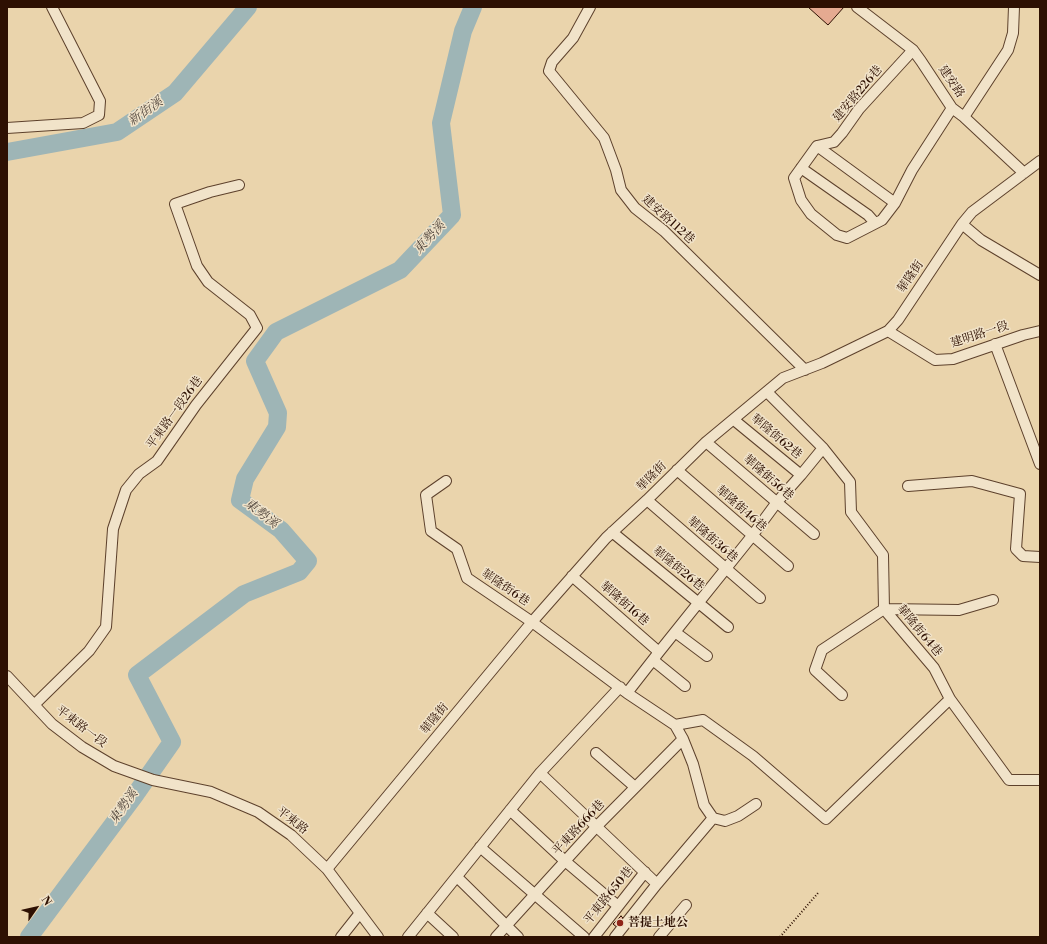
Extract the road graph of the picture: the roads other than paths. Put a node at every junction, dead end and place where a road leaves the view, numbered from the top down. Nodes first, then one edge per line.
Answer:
1 (52, 7) edge
2 (590, 7) edge
3 (857, 7) edge
4 (1014, 7) edge
5 (913, 50) junction
6 (952, 108) junction
7 (964, 117) junction
8 (7, 128) edge
9 (817, 146) junction
10 (1040, 161) edge
11 (801, 168) junction
12 (1024, 173) junction
13 (239, 185) dead end
14 (895, 203) junction
15 (875, 223) junction
16 (962, 224) junction
17 (1040, 275) edge
18 (888, 331) junction
19 (1040, 331) edge
20 (995, 344) junction
21 (805, 370) junction
22 (767, 392) junction
23 (734, 420) junction
24 (706, 442) junction
25 (823, 448) junction
26 (1040, 464) edge
27 (677, 470) junction
28 (801, 475) junction
29 (446, 481) dead end
30 (908, 486) dead end
31 (647, 500) junction
32 (777, 502) junction
33 (612, 532) junction
34 (814, 534) dead end
35 (752, 536) junction
36 (1040, 557) edge
37 (788, 566) dead end
38 (726, 569) junction
39 (572, 576) junction
40 (760, 598) dead end
41 (993, 600) dead end
42 (699, 603) junction
43 (884, 609) junction
44 (532, 622) junction
45 (728, 627) dead end
46 (675, 632) junction
47 (656, 656) junction
48 (707, 656) dead end
49 (7, 676) edge
50 (685, 686) dead end
51 (624, 690) junction
52 (842, 695) dead end
53 (950, 699) junction
54 (34, 705) junction
55 (675, 725) junction
56 (683, 739) junction
57 (596, 753) dead end
58 (540, 773) junction
59 (153, 780) joint
60 (1040, 780) edge
61 (635, 787) junction
62 (756, 804) dead end
63 (510, 810) junction
64 (713, 818) junction
65 (597, 826) junction
66 (480, 847) junction
67 (566, 861) junction
68 (327, 869) junction
69 (646, 872) junction
70 (457, 877) junction
71 (657, 884) junction
72 (535, 895) junction
73 (686, 905) dead end
74 (618, 906) junction
75 (360, 912) junction
76 (427, 913) junction
77 (506, 926) junction
78 (341, 937) edge
79 (378, 937) edge
80 (408, 937) edge
81 (454, 937) edge
82 (496, 937) edge
83 (518, 937) edge
84 (584, 937) edge
85 (594, 937) edge
86 (615, 937) edge
87 (659, 937) edge

1 - 8 street
2 - 21 street, 建安路112巷
3 - 5 street, 建安路
4 - 7 street
5 - 6 street, 建安路
5 - 9 street, 建安路226巷
6 - 7 street, 建安路
6 - 14 street
7 - 12 street, 建安路
9 - 11 street
9 - 14 street
10 - 12 street, 華隆街
11 - 15 street
11 - 15 street
12 - 16 street, 華隆街
13 - 54 street, 平東路一段26巷
14 - 15 street
16 - 17 street
16 - 18 street, 華隆街
18 - 20 street, 建明路一段
18 - 21 street, 華隆街
19 - 20 street, 建明路一段
20 - 26 street
21 - 22 street, 華隆街
22 - 23 street, 華隆街
22 - 25 street, 華隆街64巷
23 - 24 street, 華隆街
23 - 28 street, 華隆街62巷
24 - 27 street, 華隆街
24 - 32 street, 華隆街56巷
25 - 28 street
25 - 43 street, 華隆街64巷
27 - 31 street, 華隆街
27 - 35 street, 華隆街46巷
28 - 32 street
29 - 44 street, 華隆街6巷
30 - 36 street
31 - 33 street, 華隆街
31 - 38 street, 華隆街36巷
32 - 34 street, 華隆街56巷
32 - 35 street
33 - 39 street, 華隆街
33 - 42 street, 華隆街26巷
35 - 37 street, 華隆街46巷
35 - 38 street
38 - 40 street, 華隆街36巷
38 - 42 street
39 - 44 street, 華隆街
39 - 47 street, 華隆街16巷
41 - 43 street
42 - 45 street, 華隆街26巷
42 - 46 street
43 - 52 street
43 - 53 street, 華隆街64巷
44 - 51 street, 華隆街6巷
44 - 68 street, 華隆街
46 - 47 street
46 - 48 street
47 - 50 street, 華隆街16巷
47 - 51 street
49 - 54 street, 平東路一段
51 - 55 street, 華隆街6巷
51 - 58 street
53 - 55 street
53 - 60 street, 華隆街64巷
54 - 59 street, 平東路一段
55 - 56 street
56 - 61 street, 平東路666巷
56 - 64 street
57 - 61 street
58 - 63 street
58 - 65 street
59 - 68 street, 平東路
61 - 65 street, 平東路666巷
62 - 64 street
63 - 66 street
63 - 67 street
64 - 71 street
65 - 67 street, 平東路666巷
65 - 69 street
66 - 70 street
66 - 72 street
67 - 72 street, 平東路666巷
67 - 74 street
68 - 75 street, 平東路
69 - 71 street
69 - 74 street, 平東路650巷
70 - 76 street
70 - 77 street
71 - 86 street
72 - 77 street, 平東路666巷
72 - 84 street
73 - 87 street
74 - 85 street, 平東路650巷
75 - 78 street
75 - 79 street, 平東路
76 - 80 street
76 - 81 street
77 - 82 street, 平東路666巷
77 - 83 street

